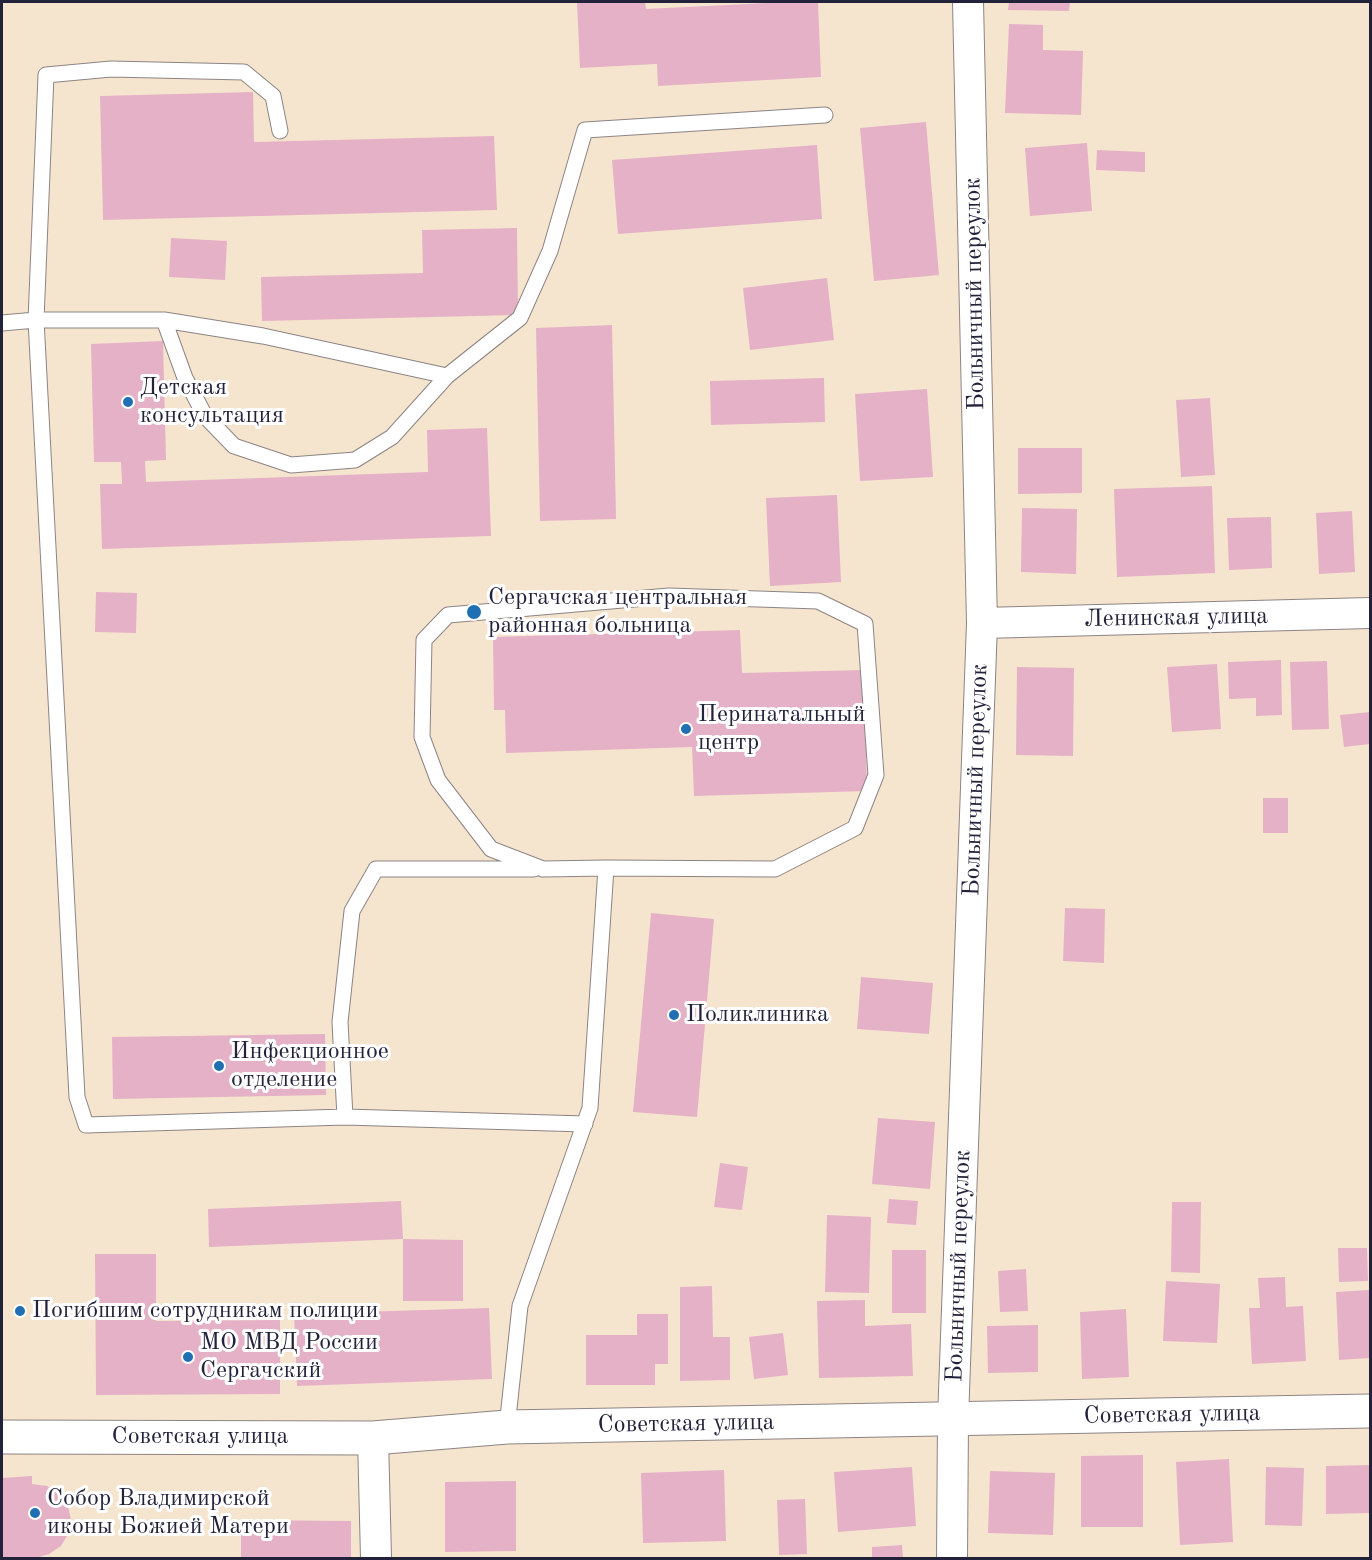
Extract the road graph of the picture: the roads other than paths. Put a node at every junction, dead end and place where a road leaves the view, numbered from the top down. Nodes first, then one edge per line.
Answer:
1 (968, 2) edge
2 (825, 115) dead end
3 (280, 131) dead end
4 (36, 320) junction
5 (164, 320) junction
6 (2, 323) edge
7 (447, 376) junction
8 (1371, 613) edge
9 (982, 623) junction
10 (606, 868) junction
11 (543, 869) junction
12 (345, 1117) junction
13 (585, 1124) junction
14 (1371, 1411) edge
15 (953, 1419) junction
16 (507, 1427) junction
17 (2, 1437) edge
18 (374, 1438) junction
19 (376, 1558) edge
20 (952, 1558) edge

1 - 9 street, Больничный переулок
2 - 7 lane
3 - 4 lane
4 - 5 lane
4 - 6 lane
4 - 12 lane
5 - 7 lane
5 - 7 lane
8 - 9 street, Ленинская улица
9 - 15 street, Больничный переулок
10 - 11 lane
10 - 11 lane
10 - 13 lane
11 - 12 lane
12 - 13 lane
13 - 16 lane
14 - 15 main road, Советская улица
15 - 16 main road, Советская улица
15 - 20 street, Больничный переулок
16 - 18 main road, Советская улица
17 - 18 main road, Советская улица
18 - 19 street

